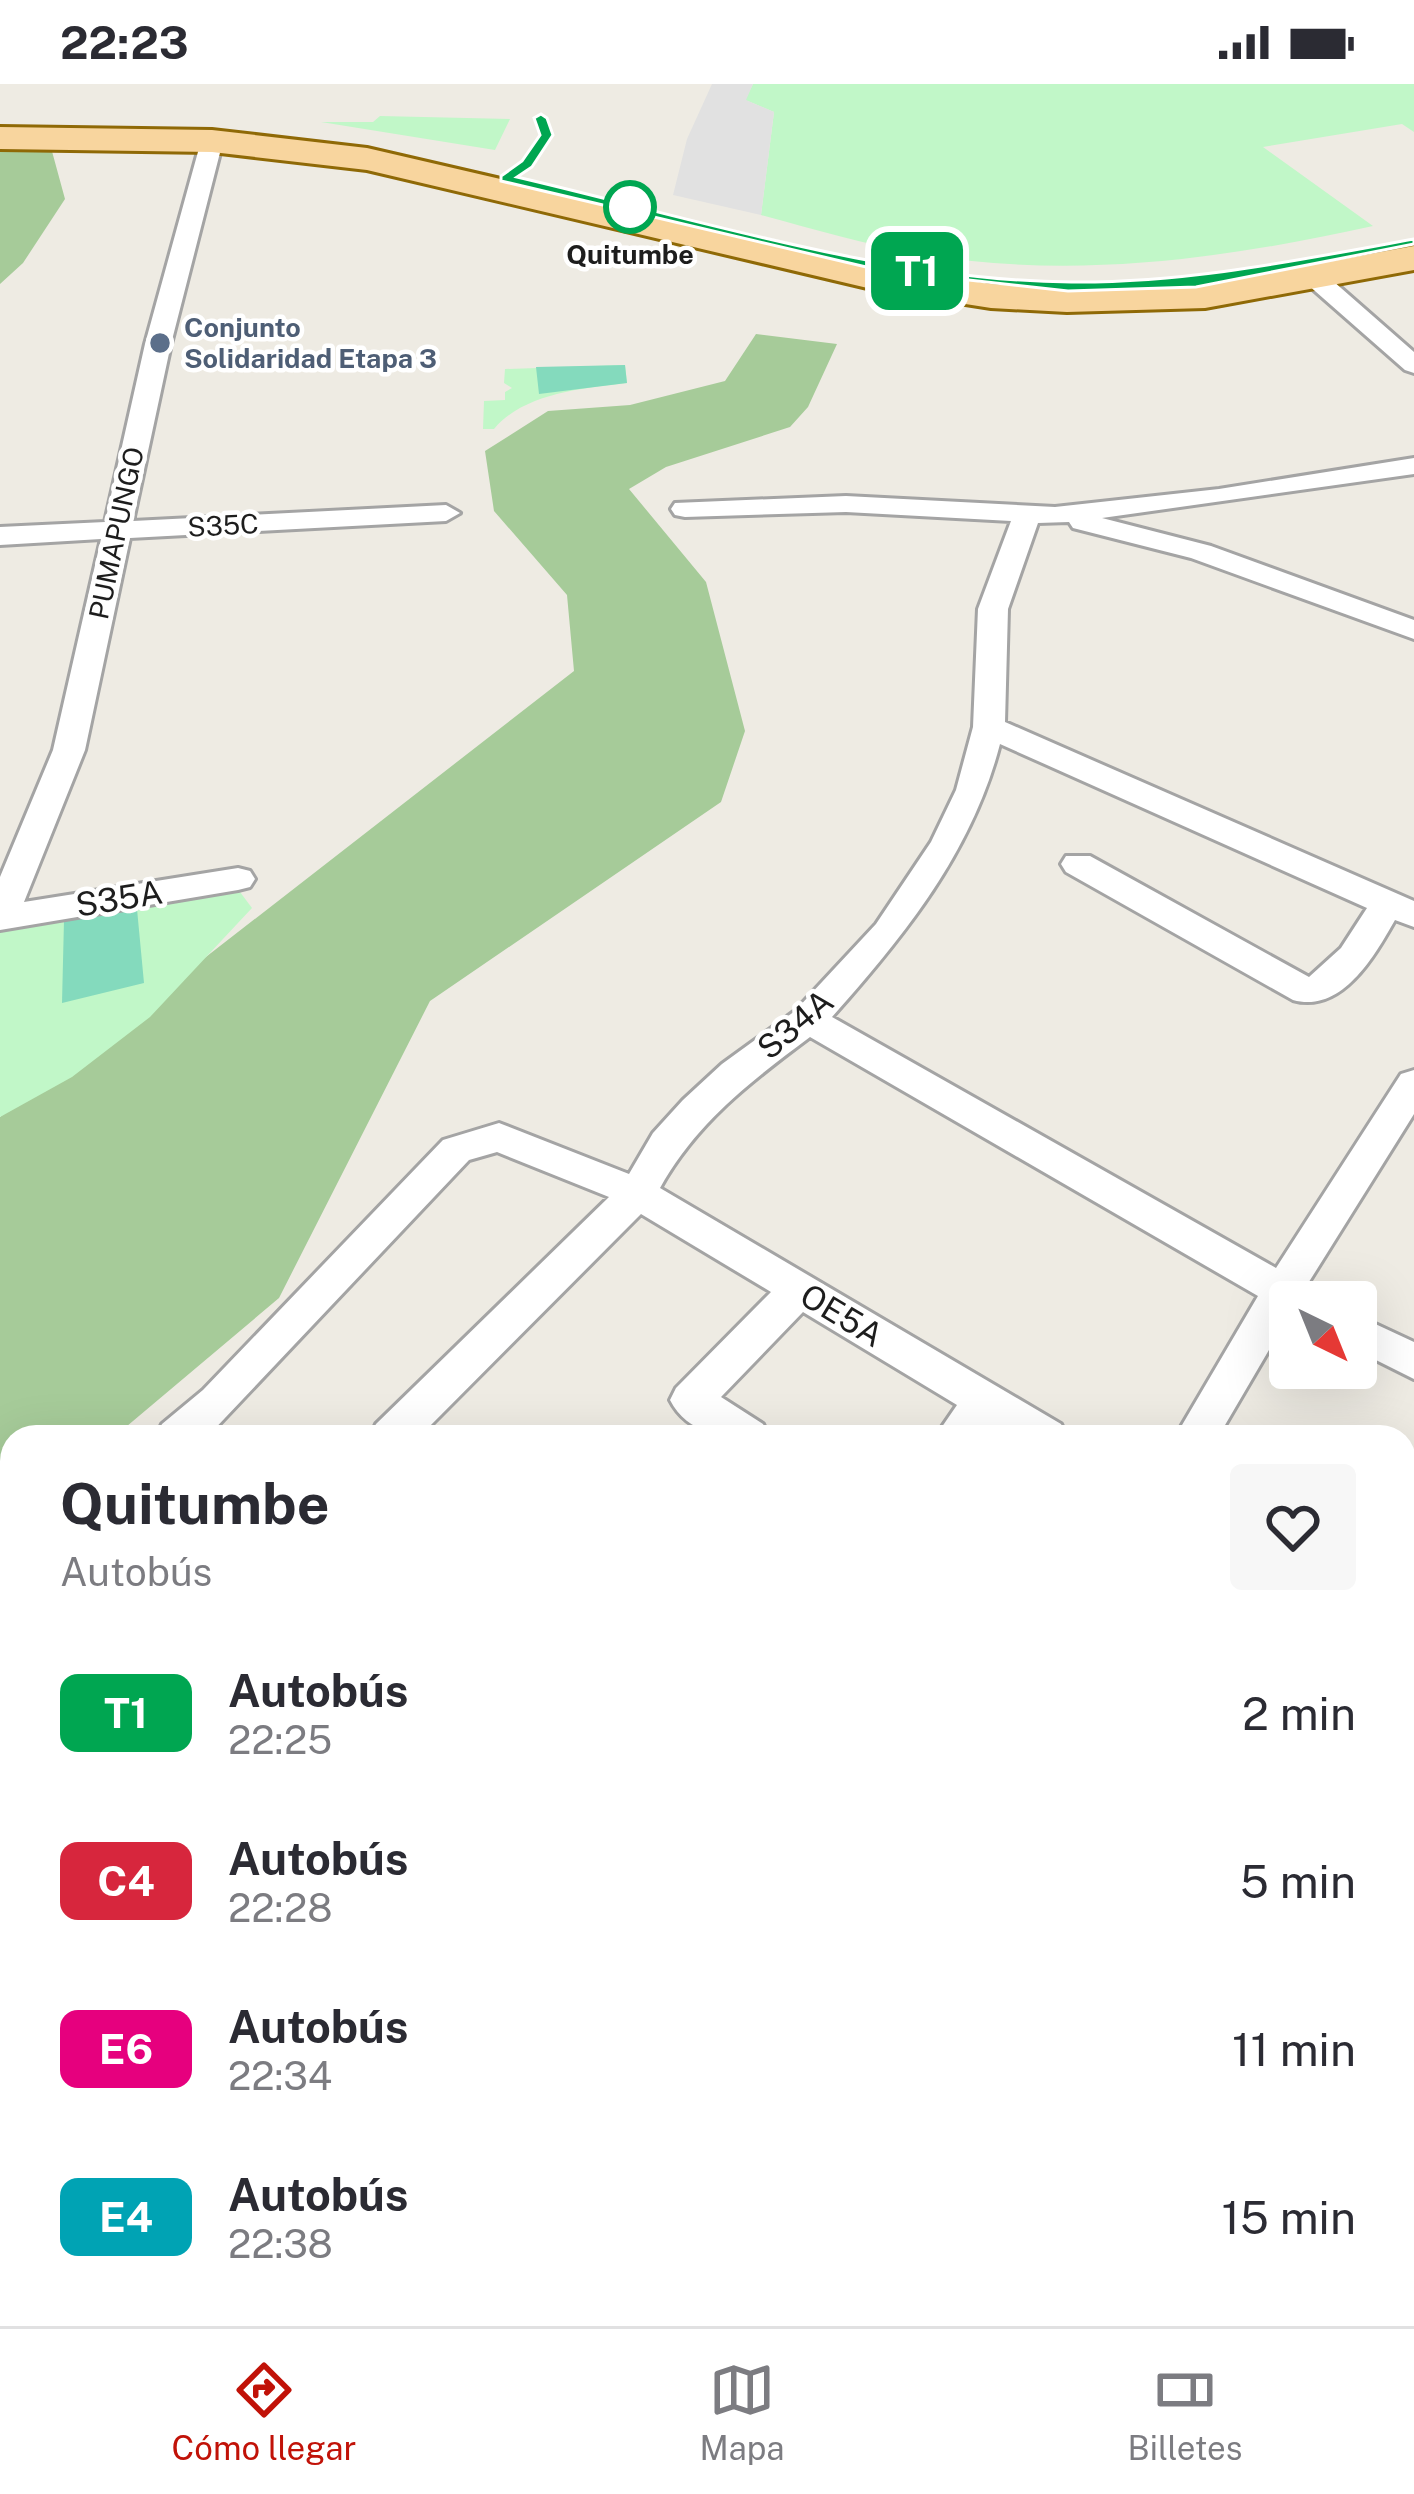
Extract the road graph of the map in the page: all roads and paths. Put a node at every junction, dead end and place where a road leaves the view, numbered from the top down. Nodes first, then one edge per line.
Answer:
1 (0, 121) edge
2 (0, 138) edge
3 (212, 141) junction
4 (1414, 232) edge
5 (1414, 258) edge
6 (1316, 279) junction
7 (1414, 365) edge
8 (1414, 466) edge
9 (685, 509) dead end
10 (446, 513) dead end
11 (1041, 515) junction
12 (115, 531) junction
13 (0, 536) edge
14 (1414, 630) edge
15 (989, 727) junction
16 (1078, 864) dead end
17 (238, 879) dead end
18 (1400, 909) edge
19 (0, 918) edge
20 (808, 1020) junction
21 (1414, 1084) edge
22 (638, 1193) junction
23 (1301, 1281) edge
24 (1269, 1283) edge
25 (799, 1290) junction
26 (1269, 1330) edge
27 (1377, 1342) edge
28 (1414, 1362) edge
29 (986, 1401) junction
30 (190, 1425) edge
31 (403, 1425) edge
32 (730, 1425) edge
33 (966, 1425) edge
34 (1026, 1425) edge
35 (1204, 1425) edge

1 - 4 main road
2 - 3 main road
3 - 6 main road
3 - 12 street, PUMAPUNGO
5 - 6 main road
6 - 7 street
8 - 11 street
9 - 11 street
10 - 12 street, S35C
11 - 14 street
11 - 15 street, S34A
12 - 13 street, S35C
12 - 19 street, PUMAPUNGO
15 - 18 street
15 - 20 street, S34A
16 - 18 street
17 - 19 street, S35A
20 - 22 street, S34A
20 - 24 street
21 - 23 street
22 - 25 street, OE5A
22 - 30 street, OE5A
22 - 31 street, S34A
25 - 29 street, OE5A
25 - 32 street
26 - 35 street
27 - 28 street
29 - 33 street
29 - 34 street, OE5A

